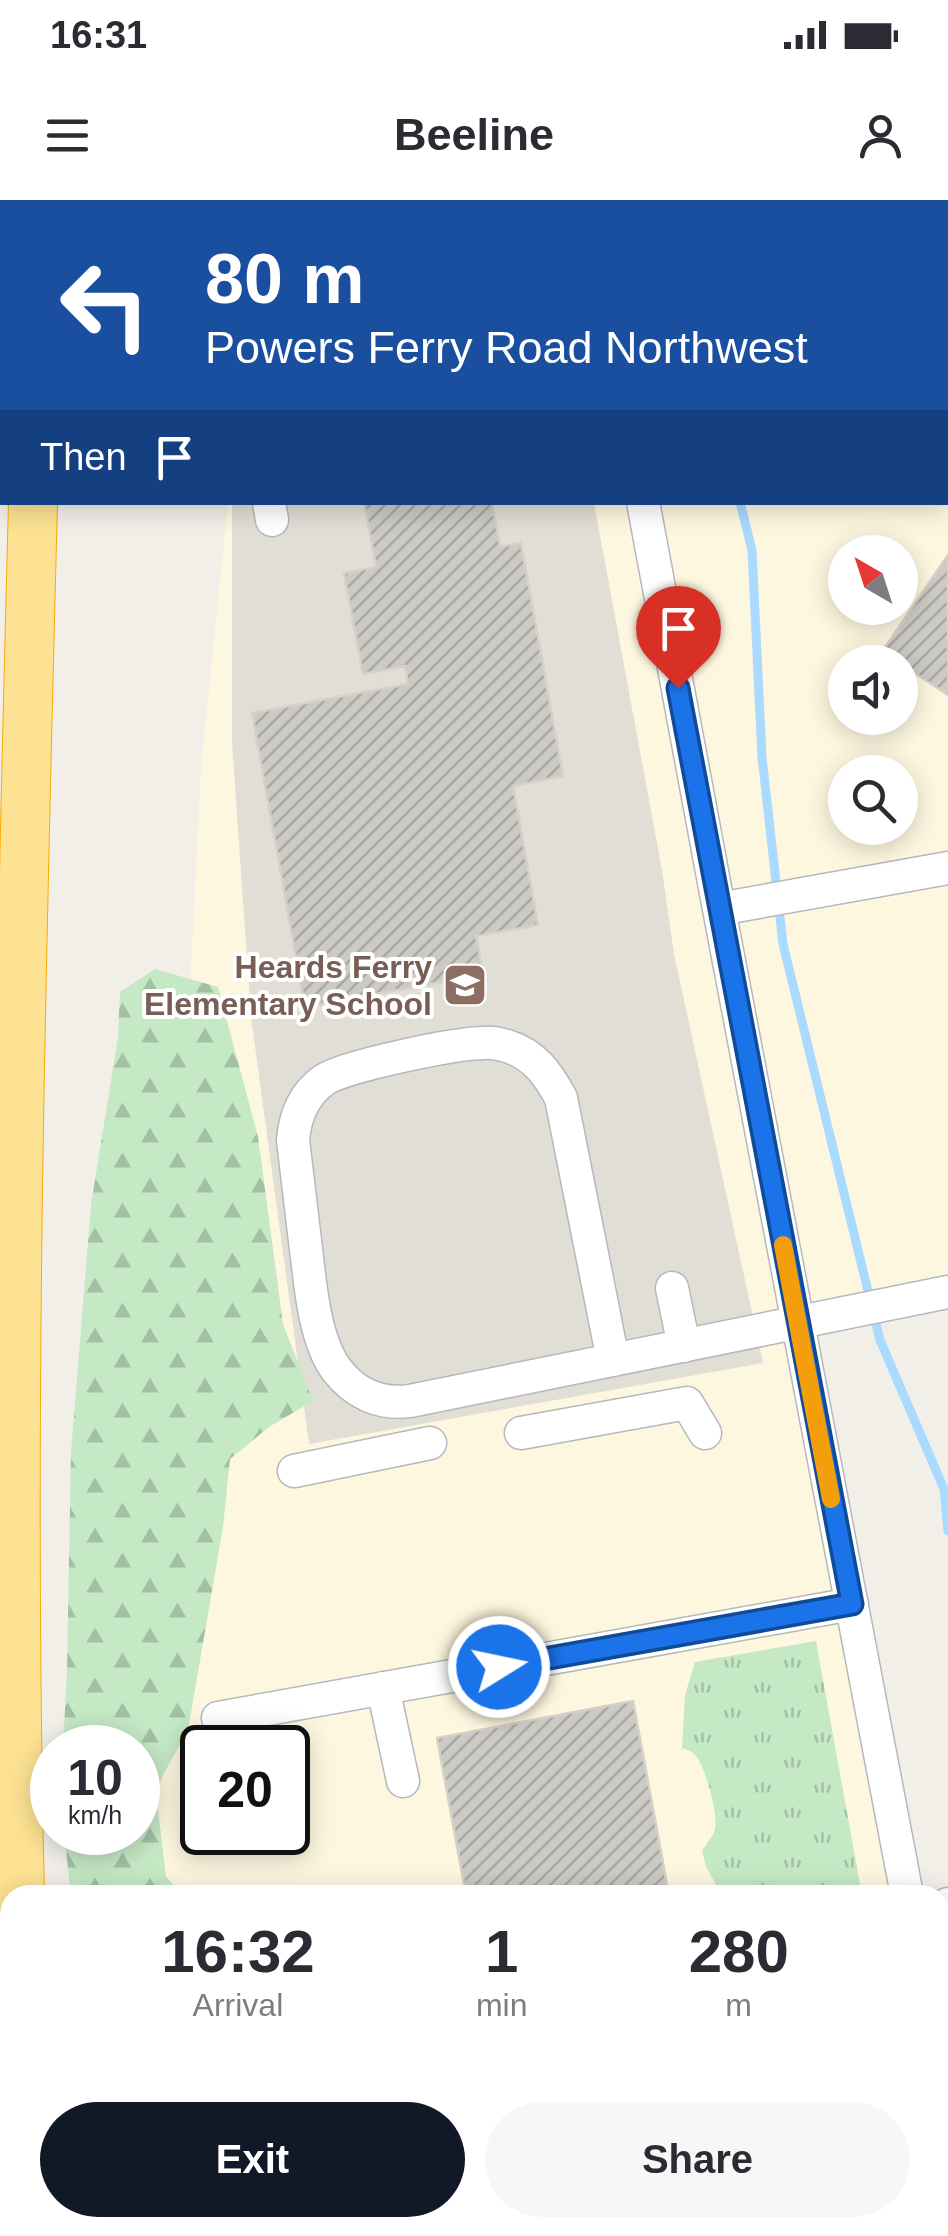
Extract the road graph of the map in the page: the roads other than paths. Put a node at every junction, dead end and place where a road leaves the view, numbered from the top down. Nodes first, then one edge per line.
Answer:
1 (9, 505) edge
2 (32, 505) edge
3 (644, 505) edge
4 (0, 596) edge
5 (948, 868) edge
6 (718, 910) junction
7 (672, 1288) dead end
8 (948, 1292) edge
9 (798, 1323) junction
10 (684, 1346) junction
11 (613, 1360) junction
12 (521, 1432) dead end
13 (706, 1433) dead end
14 (430, 1442) dead end
15 (294, 1472) dead end
16 (852, 1604) junction
17 (384, 1688) junction
18 (218, 1718) dead end
19 (402, 1781) dead end
20 (20, 1885) edge
21 (905, 1885) edge

1 - 4 highway
2 - 20 highway
3 - 6 street
5 - 6 street
6 - 9 street
7 - 10 street
8 - 9 street
9 - 10 street
9 - 16 street
10 - 11 street
11 - 11 street
12 - 13 street
14 - 15 street
16 - 17 street
16 - 21 street
17 - 18 street
17 - 19 street

